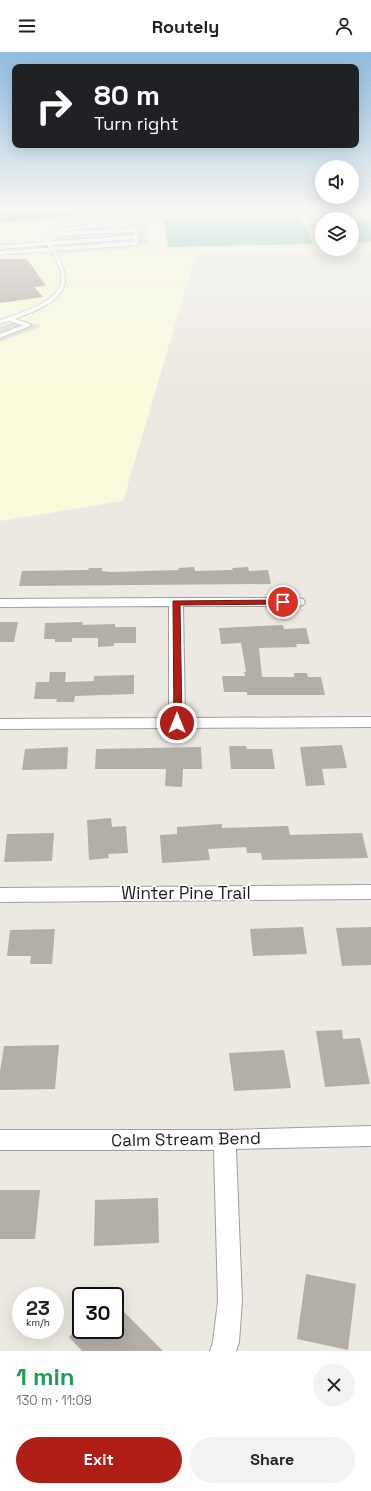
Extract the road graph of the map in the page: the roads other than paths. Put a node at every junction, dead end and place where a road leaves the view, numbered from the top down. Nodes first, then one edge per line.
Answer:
1 (61, 270) edge
2 (9, 319) junction
3 (0, 322) edge
4 (0, 336) edge
5 (176, 602) junction
6 (298, 602) dead end
7 (0, 603) edge
8 (371, 722) edge
9 (177, 723) junction
10 (0, 724) edge
11 (371, 892) edge
12 (0, 895) edge
13 (371, 1136) edge
14 (0, 1140) edge
15 (225, 1140) junction
16 (223, 1351) edge

1 - 2 lane
2 - 3 lane
2 - 4 lane
5 - 6 street
5 - 7 street
5 - 9 street
8 - 9 street
9 - 10 street
11 - 12 street, Winter Pine Trail
13 - 15 street, Calm Stream Bend
14 - 15 street, Calm Stream Bend
15 - 16 street

